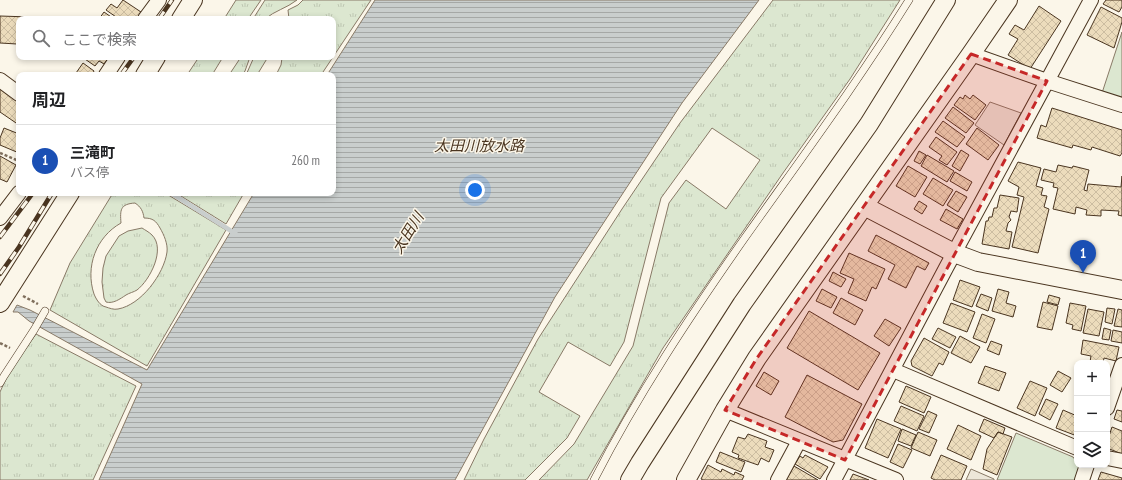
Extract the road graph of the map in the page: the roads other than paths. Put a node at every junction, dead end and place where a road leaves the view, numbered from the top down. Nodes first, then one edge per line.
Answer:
1 (159, 0) edge
2 (193, 0) edge
3 (909, 0) edge
4 (946, 0) edge
5 (1008, 0) edge
6 (1091, 0) edge
7 (147, 16) edge
8 (182, 16) edge
9 (971, 54) junction
10 (116, 60) edge
11 (154, 60) edge
12 (108, 72) edge
13 (147, 72) edge
14 (0, 80) edge
15 (1047, 81) junction
16 (16, 92) edge
17 (1122, 105) edge
18 (17, 196) edge
19 (68, 196) edge
20 (864, 206) junction
21 (0, 218) edge
22 (954, 253) junction
23 (1122, 290) edge
24 (0, 303) edge
25 (45, 311) dead end
26 (1122, 365) edge
27 (893, 370) junction
28 (0, 383) edge
29 (1110, 399) edge
30 (725, 410) junction
31 (799, 441) junction
32 (1074, 447) edge
33 (1110, 459) edge
34 (845, 460) junction
35 (1122, 461) edge
36 (1086, 468) edge
37 (594, 480) edge
38 (630, 480) edge
39 (686, 480) edge
40 (778, 480) edge
41 (834, 480) edge
42 (896, 480) edge
43 (1082, 480) edge

1 - 7 street
2 - 8 street
3 - 37 lane
4 - 38 street
5 - 9 street
6 - 15 street
9 - 15 street
9 - 20 street
10 - 12 street
11 - 13 street
14 - 16 street
15 - 17 street
15 - 22 street
18 - 21 street
19 - 24 street
20 - 22 street
20 - 30 street
22 - 23 street
22 - 27 street
25 - 28 lane
26 - 29 street
27 - 32 street
27 - 34 street
30 - 31 street
30 - 39 street
31 - 34 street
31 - 40 street
33 - 35 street
34 - 41 street
34 - 42 street
36 - 43 street

